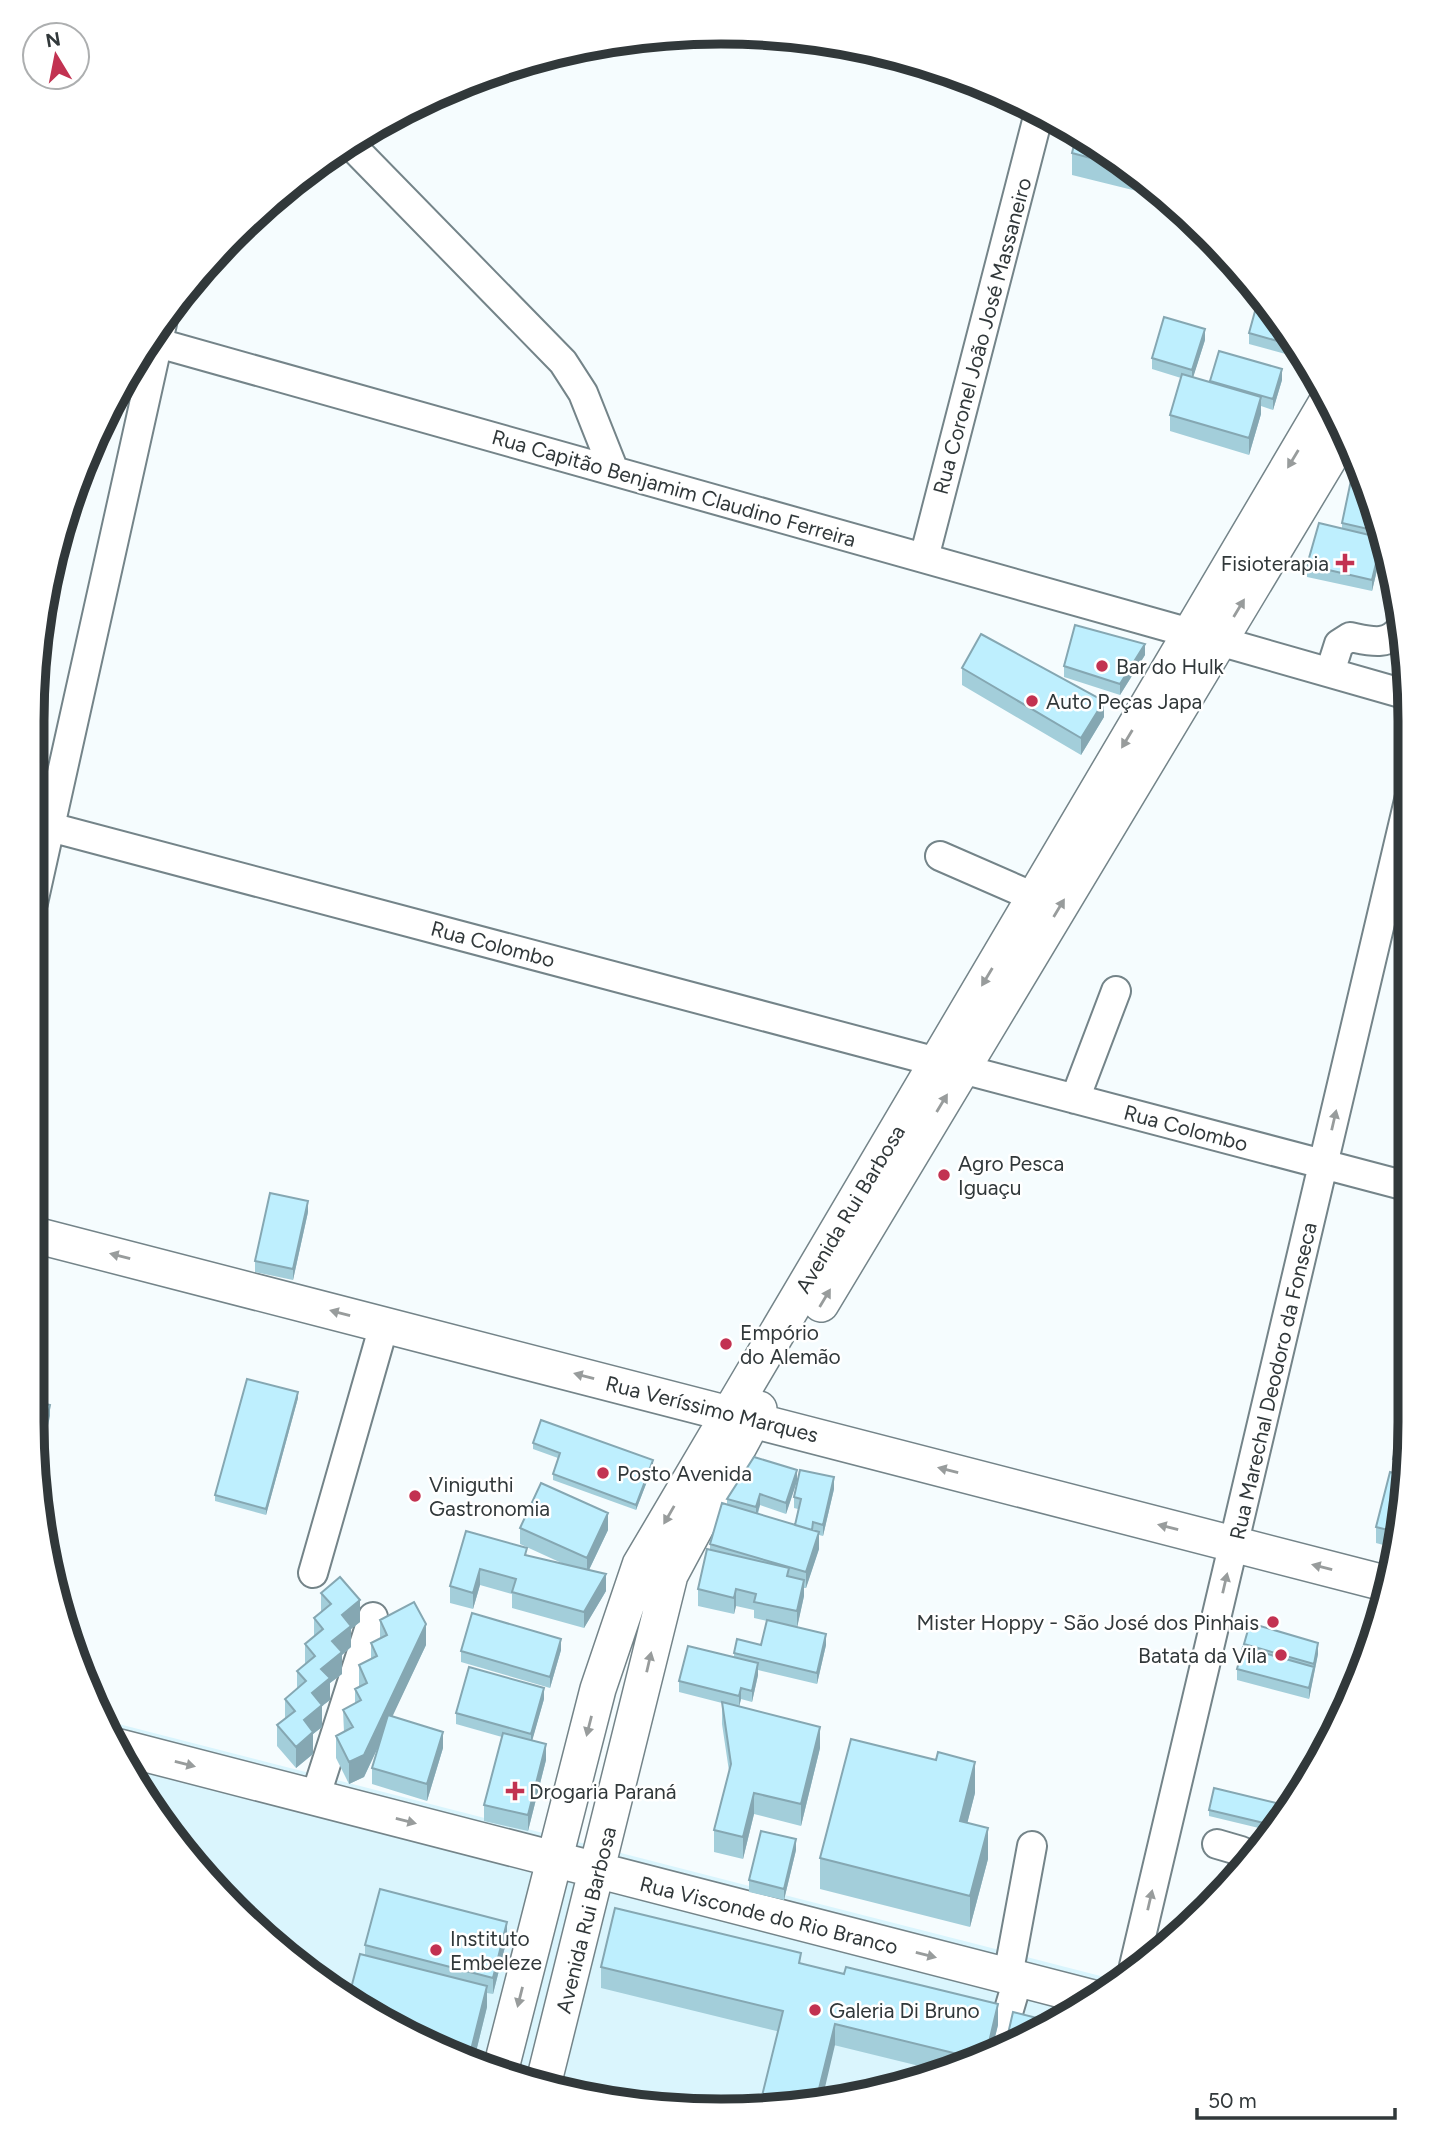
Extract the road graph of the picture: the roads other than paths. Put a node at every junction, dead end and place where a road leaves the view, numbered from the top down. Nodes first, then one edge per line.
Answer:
1 (1038, 122) edge
2 (356, 151) edge
3 (167, 333) edge
4 (156, 348) edge
5 (1323, 410) edge
6 (1338, 442) edge
7 (614, 471) junction
8 (924, 558) junction
9 (1204, 637) junction
10 (1393, 638) edge
11 (1330, 672) junction
12 (1397, 692) edge
13 (50, 827) junction
14 (1398, 847) edge
15 (44, 853) edge
16 (940, 856) dead end
17 (1034, 897) junction
18 (1115, 991) dead end
19 (950, 1065) junction
20 (1075, 1099) junction
21 (1324, 1164) junction
22 (1398, 1184) edge
23 (44, 1237) edge
24 (384, 1325) junction
25 (740, 1417) junction
26 (1234, 1545) junction
27 (313, 1573) dead end
28 (1379, 1582) edge
29 (373, 1617) dead end
30 (128, 1749) edge
31 (315, 1798) junction
32 (1217, 1844) dead end
33 (1032, 1846) dead end
34 (1242, 1854) edge
35 (555, 1860) junction
36 (598, 1871) junction
37 (1137, 1955) edge
38 (1013, 1977) junction
39 (1082, 1995) edge
40 (999, 2039) edge
41 (502, 2063) edge
42 (546, 2076) edge

1 - 8 street, Rua Coronel João José Massaneiro
2 - 7 street
3 - 7 street, Rua Capitão Benjamim Claudino Ferreira
4 - 13 street
5 -> 9 main road, Avenida Rui Barbosa
9 -> 6 main road, Avenida Rui Barbosa
7 - 8 street, Rua Capitão Benjamim Claudino Ferreira
8 - 9 street, Rua Capitão Benjamim Claudino Ferreira
9 - 11 street, Rua Capitão Benjamim Claudino Ferreira
9 -> 17 main road, Avenida Rui Barbosa
19 -> 9 main road, Avenida Rui Barbosa
10 - 11 street
11 - 12 street, Rua Capitão Benjamim Claudino Ferreira
13 - 15 street
13 - 19 street, Rua Colombo
21 -> 14 street, Rua Marechal Deodoro da Fonseca
16 - 17 street
17 -> 19 main road, Avenida Rui Barbosa
18 - 20 street
19 - 20 street, Rua Colombo
19 - 25 main road, Avenida Rui Barbosa
20 - 21 street, Rua Colombo
21 - 22 street, Rua Colombo
21 - 26 street, Rua Marechal Deodoro da Fonseca
24 -> 23 main road, Rua Veríssimo Marques
25 -> 24 main road, Rua Veríssimo Marques
24 - 27 street
26 -> 25 main road, Rua Veríssimo Marques
25 -> 35 main road, Avenida Rui Barbosa
36 -> 25 main road, Avenida Rui Barbosa
28 -> 26 main road, Rua Veríssimo Marques
37 -> 26 street, Rua Marechal Deodoro da Fonseca
29 - 31 street
30 -> 31 main road, Rua Visconde do Rio Branco
31 -> 35 main road, Rua Visconde do Rio Branco
32 - 34 street
33 - 38 street
35 - 36 main road, Rua Visconde do Rio Branco
35 -> 41 main road, Avenida Rui Barbosa
36 -> 38 main road, Rua Visconde do Rio Branco
36 - 42 main road, Avenida Rui Barbosa
38 - 39 main road, Rua Visconde do Rio Branco
38 - 40 street

